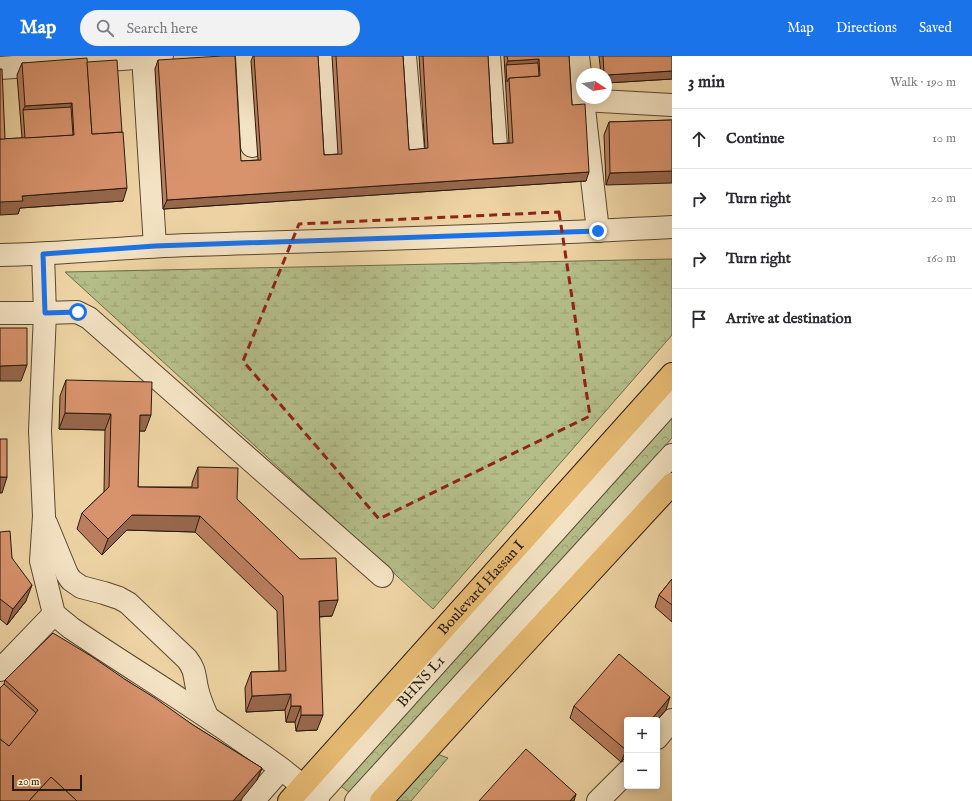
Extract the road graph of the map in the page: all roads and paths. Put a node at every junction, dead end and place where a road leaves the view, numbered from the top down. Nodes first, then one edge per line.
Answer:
1 (149, 56) edge
2 (247, 56) edge
3 (328, 56) edge
4 (405, 56) edge
5 (489, 56) edge
6 (578, 56) edge
7 (87, 59) edge
8 (0, 68) edge
9 (579, 68) edge
10 (612, 102) edge
11 (582, 104) edge
12 (672, 105) edge
13 (331, 145) dead end
14 (496, 145) edge
15 (252, 146) dead end
16 (412, 150) edge
17 (672, 227) edge
18 (598, 231) junction
19 (155, 246) junction
20 (43, 254) junction
21 (0, 255) edge
22 (0, 313) edge
23 (45, 313) junction
24 (672, 374) edge
25 (672, 400) edge
26 (672, 455) edge
27 (672, 484) edge
28 (44, 516) junction
29 (382, 576) dead end
30 (54, 614) junction
31 (0, 670) edge
32 (207, 716) junction
33 (672, 720) edge
34 (660, 734) edge
35 (281, 769) junction
36 (624, 775) edge
37 (312, 796) edge
38 (253, 801) edge
39 (289, 801) edge
40 (356, 801) edge
41 (381, 801) edge
42 (598, 801) edge

1 - 7 street
1 - 19 street
2 - 15 street
3 - 13 street
4 - 16 street
5 - 14 street
6 - 9 street
7 - 8 street
10 - 12 street
11 - 18 street
17 - 18 street
18 - 19 street
19 - 20 street
20 - 21 street
20 - 23 street
22 - 23 street
23 - 28 street
23 - 29 street
24 - 37 main road, Boulevard Hassan I
25 - 37 street, BHNS L1
26 - 40 street
27 - 41 main road
28 - 30 street
28 - 32 street
30 - 31 street
30 - 32 street
32 - 35 street
33 - 34 street
35 - 37 street
35 - 38 street
36 - 42 street
37 - 39 main road, Boulevard Hassan I

